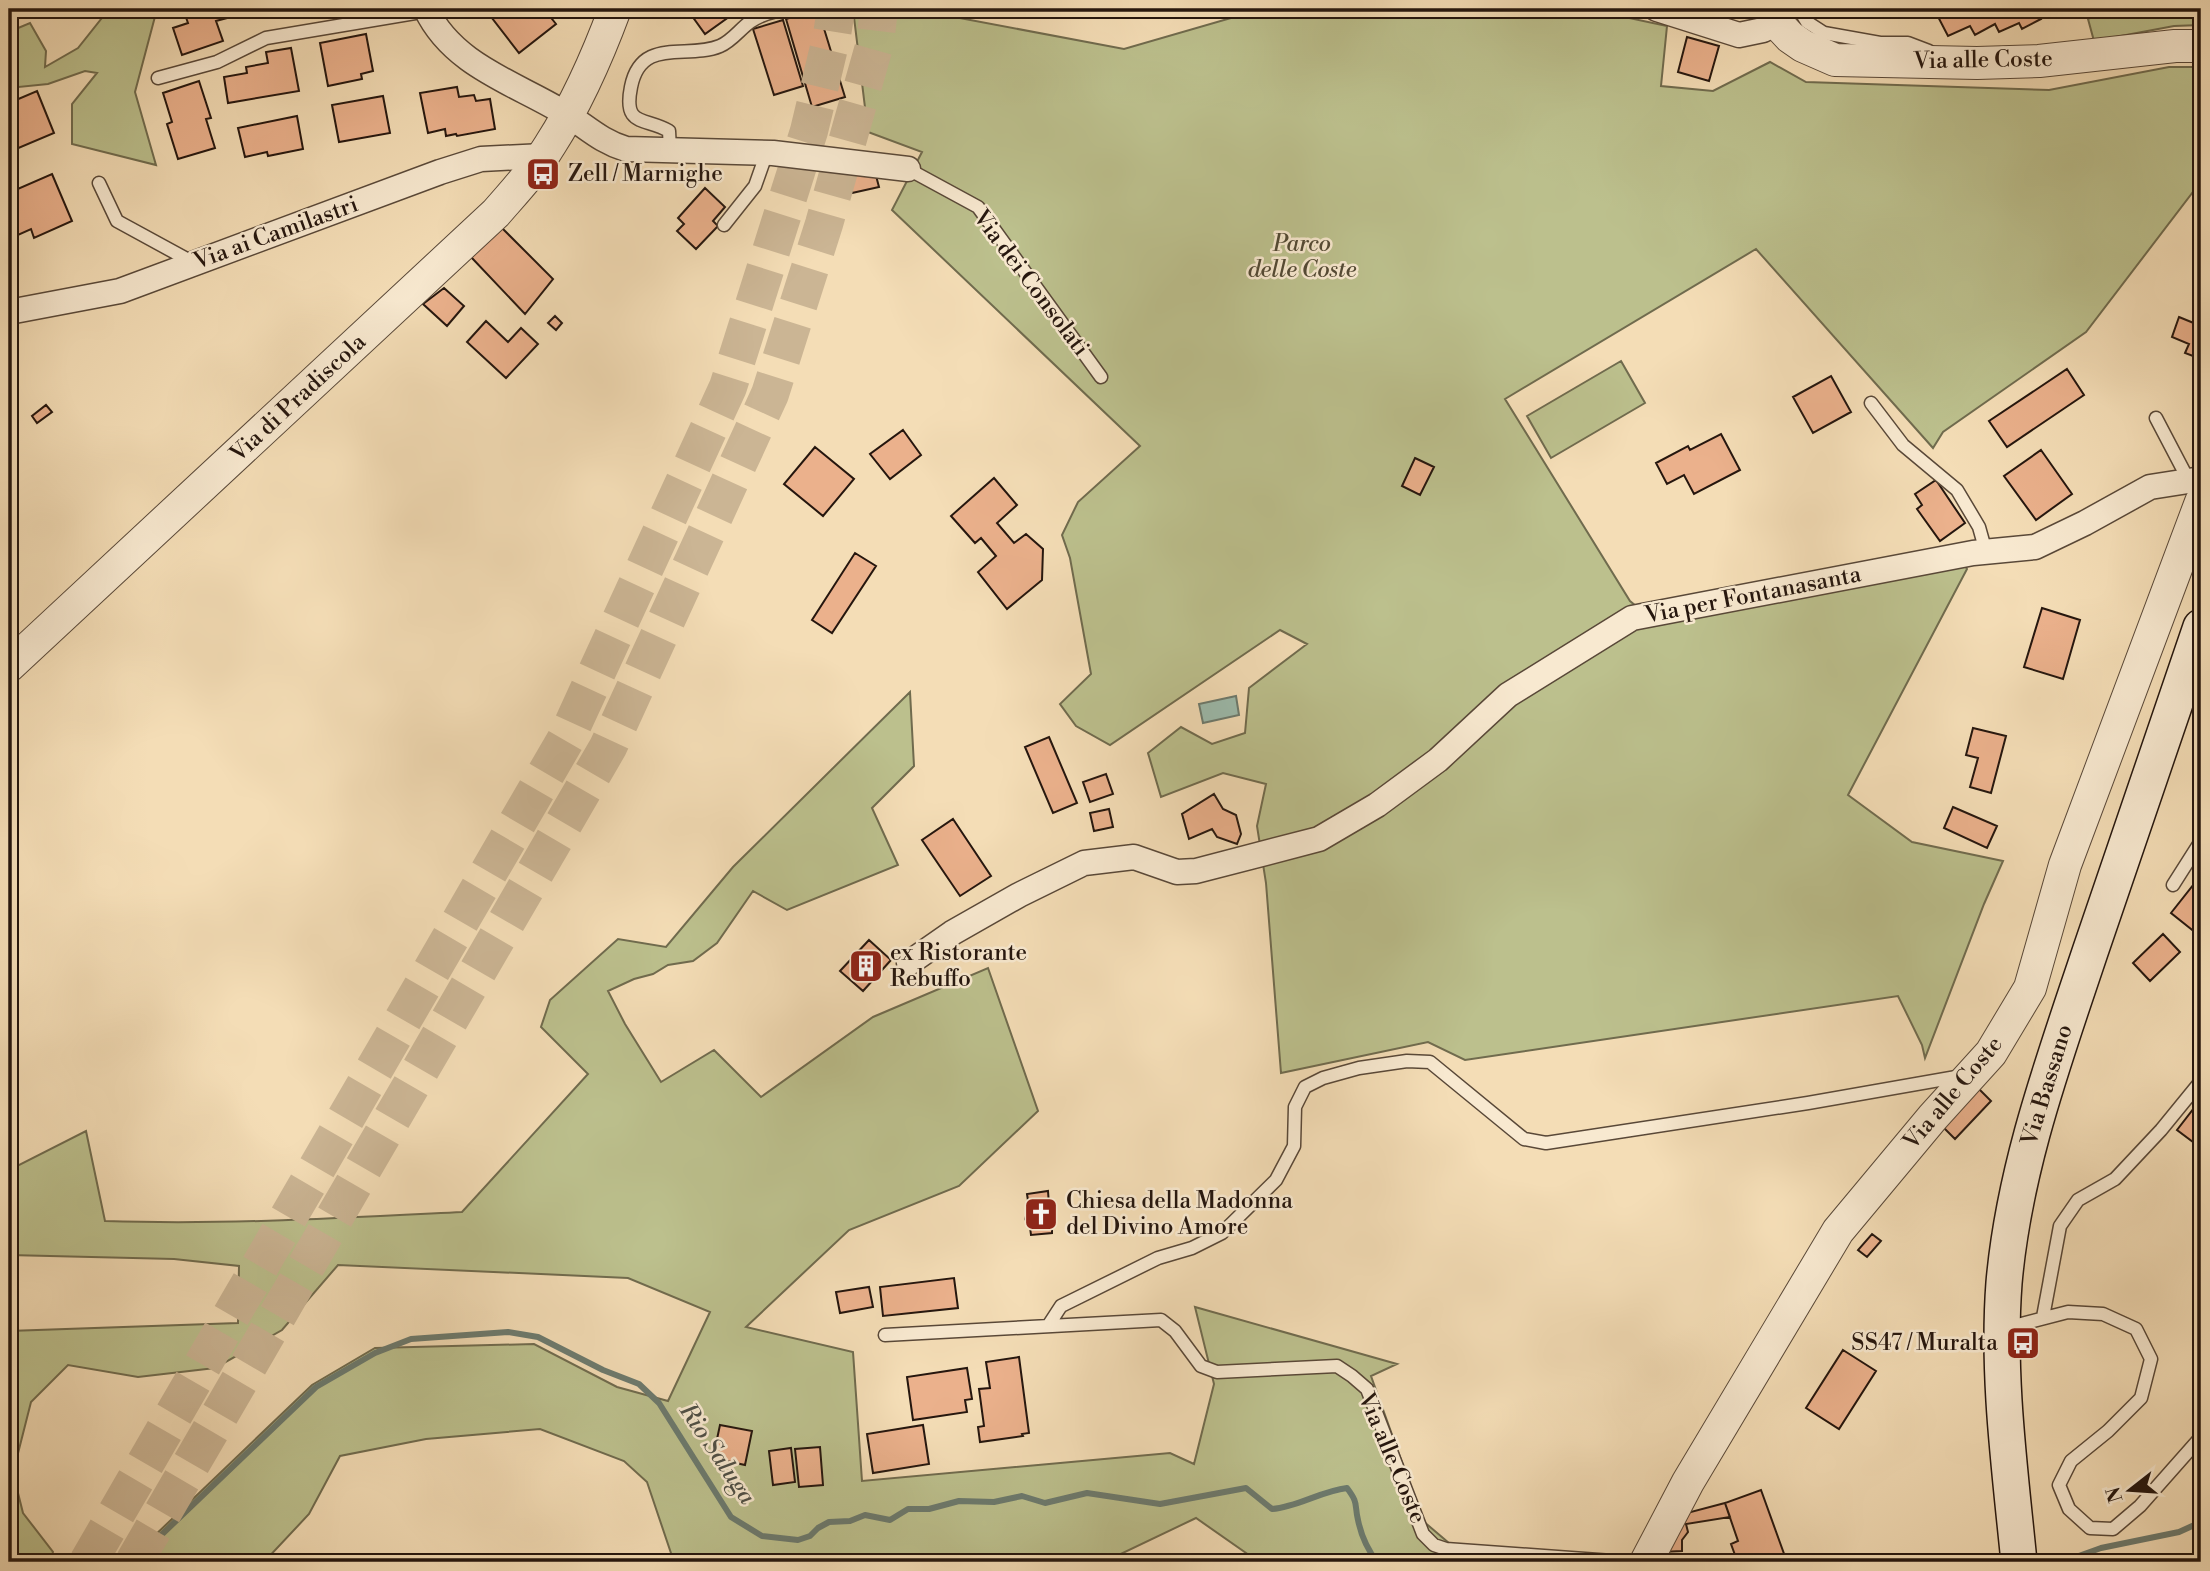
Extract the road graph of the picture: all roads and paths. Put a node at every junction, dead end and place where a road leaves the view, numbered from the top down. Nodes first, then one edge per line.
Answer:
1 (791, 9) edge
2 (1657, 9) edge
3 (427, 10) edge
4 (619, 12) edge
5 (1782, 13) edge
6 (2201, 46) edge
7 (158, 78) dead end
8 (567, 115) junction
9 (670, 150) junction
10 (767, 152) junction
11 (543, 156) junction
12 (908, 169) joint
13 (99, 184) dead end
14 (724, 225) dead end
15 (194, 263) junction
16 (9, 312) edge
17 (1101, 377) dead end
18 (1871, 403) dead end
19 (2156, 418) dead end
20 (2197, 487) edge
21 (1986, 552) junction
22 (2201, 627) edge
23 (9, 666) edge
24 (2192, 682) edge
25 (2201, 841) edge
26 (2173, 885) dead end
27 (909, 963) dead end
28 (1972, 1074) junction
29 (2201, 1081) edge
30 (2043, 1317) junction
31 (1048, 1326) junction
32 (2002, 1329) junction
33 (886, 1335) dead end
34 (2201, 1437) edge
35 (2012, 1485) junction
36 (1626, 1562) edge
37 (1646, 1562) edge
38 (2019, 1562) edge
39 (2036, 1562) edge

1 - 9 lane
2 - 5 street
3 - 7 lane
3 - 8 street, Via dei Consolati
4 - 8 street, Via di Pradiscola
5 - 6 street, Via alle Coste
8 - 9 street, Via dei Consolati
8 - 11 street, Via di Pradiscola
9 - 10 street, Via dei Consolati
10 - 12 street, Via dei Consolati
10 - 14 lane
11 - 15 street, Via ai Camilastri
11 - 23 street, Via di Pradiscola
12 - 17 lane, Via dei Consolati
13 - 15 lane
15 - 16 street, Via ai Camilastri
18 - 21 lane
19 - 20 lane
20 - 21 street, Via per Fontanasanta
20 - 28 street, Via alle Coste
21 - 27 street, Via per Fontanasanta
22 - 24 main road, Via Bassano
24 - 32 main road, Via Bassano
25 - 26 lane
28 - 31 lane
28 - 37 street, Via alle Coste
29 - 30 lane
30 - 32 lane
30 - 34 lane
31 - 33 lane, Via alle Coste
31 - 36 lane, Via alle Coste
32 - 35 main road, Via Bassano
35 - 38 main road, Via Bassano
35 - 39 street

